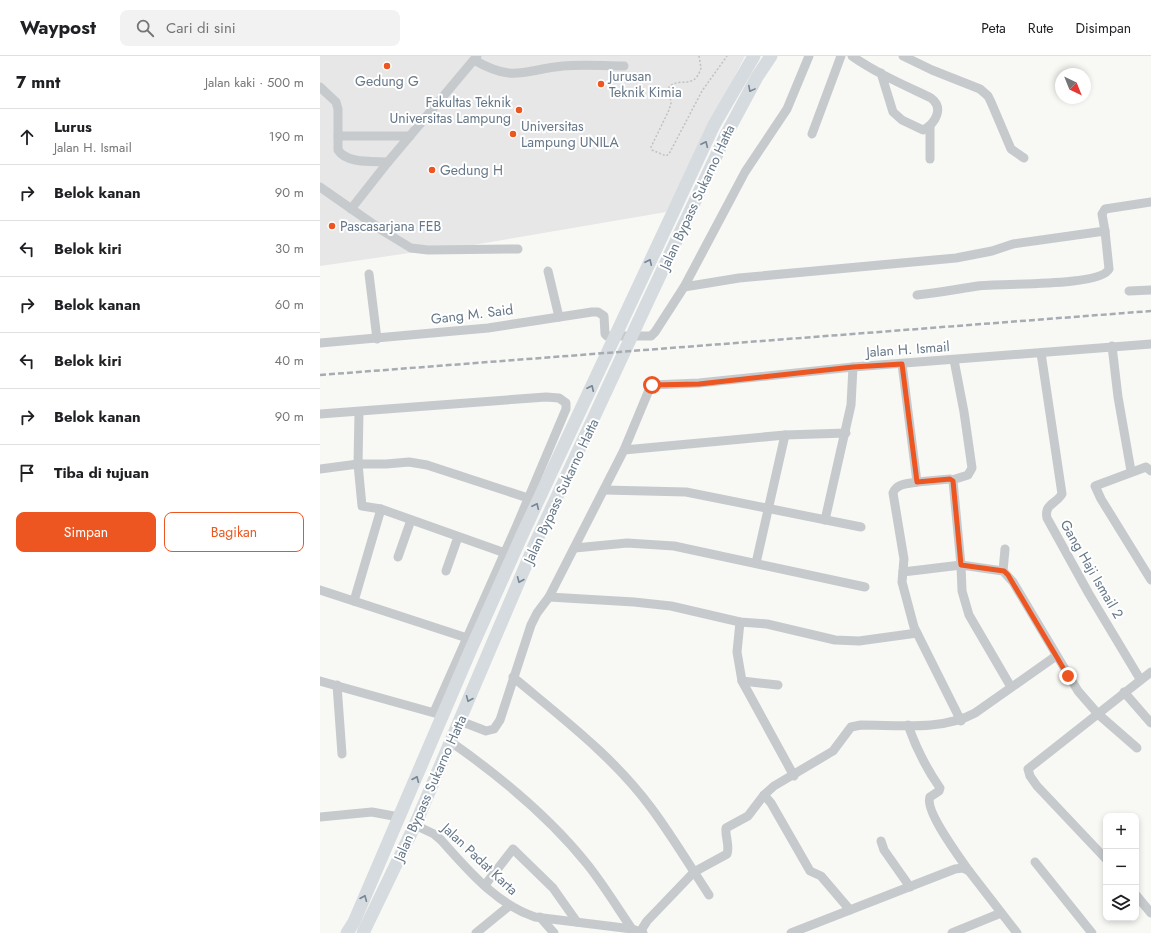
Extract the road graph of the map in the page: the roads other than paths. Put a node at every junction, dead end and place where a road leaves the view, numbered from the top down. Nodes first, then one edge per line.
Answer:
1 (576, 56) edge
2 (754, 56) edge
3 (771, 56) edge
4 (809, 56) edge
5 (841, 56) edge
6 (852, 56) edge
7 (903, 56) edge
8 (476, 58) edge
9 (572, 65) junction
10 (624, 66) dead end
11 (881, 73) junction
12 (320, 87) edge
13 (930, 126) junction
14 (812, 134) dead end
15 (338, 136) junction
16 (410, 136) junction
17 (1024, 158) dead end
18 (930, 159) dead end
19 (388, 162) junction
20 (320, 187) edge
21 (1151, 202) edge
22 (351, 209) junction
23 (1105, 231) junction
24 (518, 249) dead end
25 (548, 271) dead end
26 (369, 274) dead end
27 (684, 287) junction
28 (1151, 290) edge
29 (1128, 291) dead end
30 (917, 295) dead end
31 (559, 317) junction
32 (377, 338) junction
33 (320, 343) edge
34 (1151, 344) edge
35 (1112, 346) junction
36 (1041, 353) junction
37 (954, 360) junction
38 (902, 364) junction
39 (853, 367) junction
40 (359, 412) junction
41 (320, 414) edge
42 (846, 433) junction
43 (785, 435) junction
44 (624, 450) junction
45 (358, 464) junction
46 (320, 469) edge
47 (1131, 471) junction
48 (1151, 471) edge
49 (952, 480) junction
50 (917, 482) junction
51 (604, 490) junction
52 (528, 498) junction
53 (770, 508) junction
54 (381, 509) junction
55 (411, 520) junction
56 (825, 520) junction
57 (861, 527) dead end
58 (458, 537) junction
59 (575, 548) junction
60 (1005, 549) dead end
61 (504, 553) junction
62 (398, 557) dead end
63 (756, 563) junction
64 (961, 568) junction
65 (446, 571) dead end
66 (1004, 571) junction
67 (903, 572) junction
68 (1151, 580) edge
69 (865, 587) dead end
70 (320, 590) edge
71 (549, 597) junction
72 (354, 601) junction
73 (740, 622) junction
74 (917, 633) junction
75 (467, 638) junction
76 (1056, 656) junction
77 (1151, 672) edge
78 (513, 677) junction
79 (1140, 679) junction
80 (320, 680) edge
81 (742, 681) junction
82 (337, 685) junction
83 (778, 685) dead end
84 (1011, 687) junction
85 (1124, 692) junction
86 (439, 714) junction
87 (1098, 714) junction
88 (460, 720) junction
89 (961, 720) junction
90 (1151, 723) edge
91 (908, 725) junction
92 (451, 742) junction
93 (1137, 748) dead end
94 (342, 754) dead end
95 (794, 776) junction
96 (764, 795) junction
97 (320, 817) edge
98 (400, 817) junction
99 (415, 825) junction
100 (882, 841) dead end
101 (1103, 856) edge
102 (1035, 862) dead end
103 (969, 871) junction
104 (694, 872) junction
105 (485, 885) junction
106 (910, 887) junction
107 (709, 895) dead end
108 (1139, 899) edge
109 (510, 906) junction
110 (850, 910) junction
111 (1001, 913) junction
112 (1151, 913) edge
113 (540, 917) junction
114 (577, 922) junction
115 (638, 931) edge
116 (347, 933) edge
117 (363, 933) edge
118 (476, 933) edge
119 (554, 933) edge
120 (791, 933) edge
121 (952, 933) edge
122 (1017, 933) edge
123 (1092, 933) edge

1 - 9 street
86 -> 2 highway, Jalan Bypass Sukarno Hatta
3 -> 88 highway, Jalan Bypass Sukarno Hatta
4 - 27 street
5 - 14 street
6 - 11 street
7 - 17 street
8 - 9 street
8 - 16 street
9 - 10 street
11 - 13 street
11 - 13 street
12 - 15 street
13 - 18 street
15 - 16 street
15 - 19 street
16 - 19 street
19 - 22 street
20 - 22 street
21 - 23 street
22 - 24 street
23 - 27 street
23 - 30 street
25 - 31 street
26 - 32 street
27 - 31 street, Gang M. Said
28 - 29 street
31 - 32 street, Gang M. Said
32 - 33 street, Gang M. Said
34 - 35 street, Jalan H. Ismail
35 - 36 street, Jalan H. Ismail
35 - 47 street
36 - 37 street, Jalan H. Ismail
36 - 79 street, Gang Haji Ismail 2
37 - 38 street, Jalan H. Ismail
37 - 49 street
38 - 39 street, Jalan H. Ismail
38 - 50 street
39 - 42 street
39 - 44 street, Jalan H. Ismail
40 - 41 street
40 - 45 street
40 - 52 street
42 - 43 street
42 - 56 street
43 - 44 street
43 - 53 street
44 - 51 street
45 - 46 street
45 - 52 street
45 - 54 street
47 - 48 street
47 - 68 street
49 - 50 street
49 - 64 street
50 - 67 street
51 - 53 street
51 - 59 street
52 - 61 street
53 - 56 street
53 - 63 street
54 - 55 street
54 - 72 street
55 - 58 street
55 - 62 street
56 - 57 street
58 - 61 street
58 - 65 street
59 - 63 street
59 - 71 street
60 - 66 street
61 - 75 street
63 - 69 street
64 - 66 street
64 - 67 street
64 - 84 street
66 - 76 street
67 - 74 street
70 - 72 street
71 - 73 street
71 - 78 street
72 - 75 street
73 - 74 street
73 - 81 street
74 - 89 street
75 - 86 street
76 - 84 street
76 - 87 street
77 - 79 street
78 - 88 street
78 - 104 street
79 - 85 street
80 - 82 street
81 - 83 street
81 - 95 street
82 - 86 street
82 - 94 street
84 - 89 street
85 - 87 street
85 - 90 street
98 -> 86 highway, Jalan Bypass Sukarno Hatta
87 - 93 street
87 - 101 street
88 - 92 highway, Jalan Bypass Sukarno Hatta
89 - 91 street
91 - 95 street
91 - 103 street
92 - 99 highway, Jalan Bypass Sukarno Hatta
92 - 115 street
95 - 96 street
96 - 104 street
96 - 110 street
97 - 98 street
116 -> 98 highway, Jalan Bypass Sukarno Hatta
99 - 105 street, Jalan Padat Karta
99 - 117 highway, Jalan Bypass Sukarno Hatta
100 - 106 street
102 - 123 street
103 - 106 street
103 - 111 street
104 - 107 street
104 - 115 street
105 - 109 street, Jalan Padat Karta
105 - 114 street
106 - 110 street
108 - 112 street
109 - 113 street, Jalan Padat Karta
109 - 118 street
110 - 120 street
111 - 121 street
111 - 122 street
113 - 114 street, Jalan Padat Karta
113 - 119 street
114 - 115 street, Jalan Padat Karta

